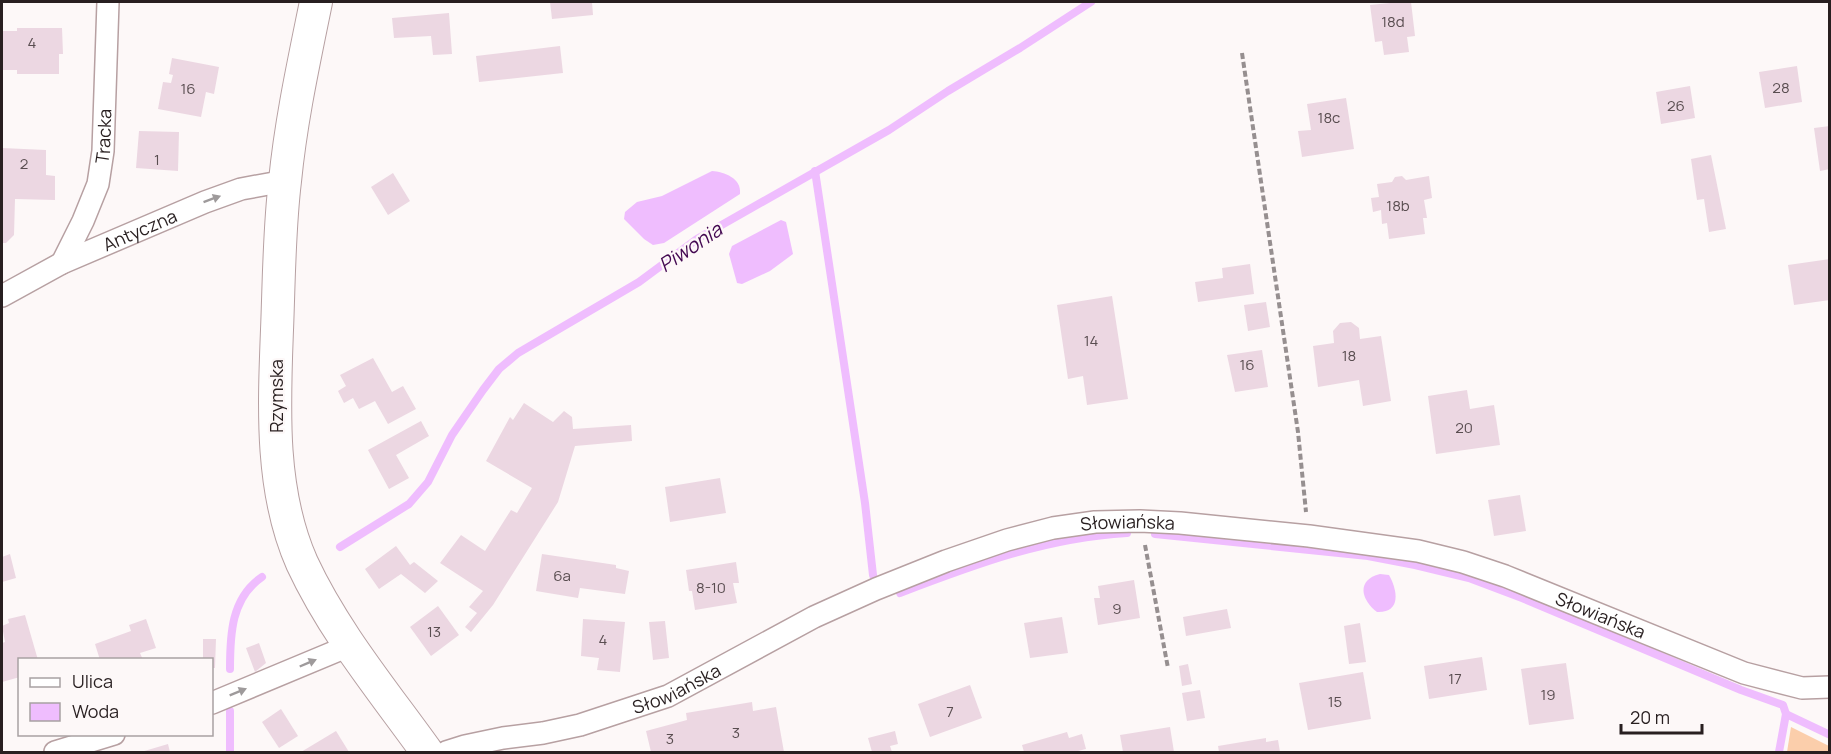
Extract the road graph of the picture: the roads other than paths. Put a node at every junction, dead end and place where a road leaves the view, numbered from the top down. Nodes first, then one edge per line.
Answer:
1 (108, 2) edge
2 (316, 2) edge
3 (285, 182) junction
4 (62, 263) junction
5 (2, 296) edge
6 (351, 645) junction
7 (1830, 687) edge
8 (213, 702) edge
9 (111, 736) edge
10 (55, 753) edge
11 (427, 753) edge
12 (446, 753) edge

1 - 4 street, Tracka
2 - 3 main road, Rzymska
4 -> 3 street, Antyczna
3 - 6 main road, Rzymska
4 - 5 street, Antyczna
8 -> 6 street
6 - 11 main road, Rzymska
7 - 12 street, Słowiańska
9 - 10 street

